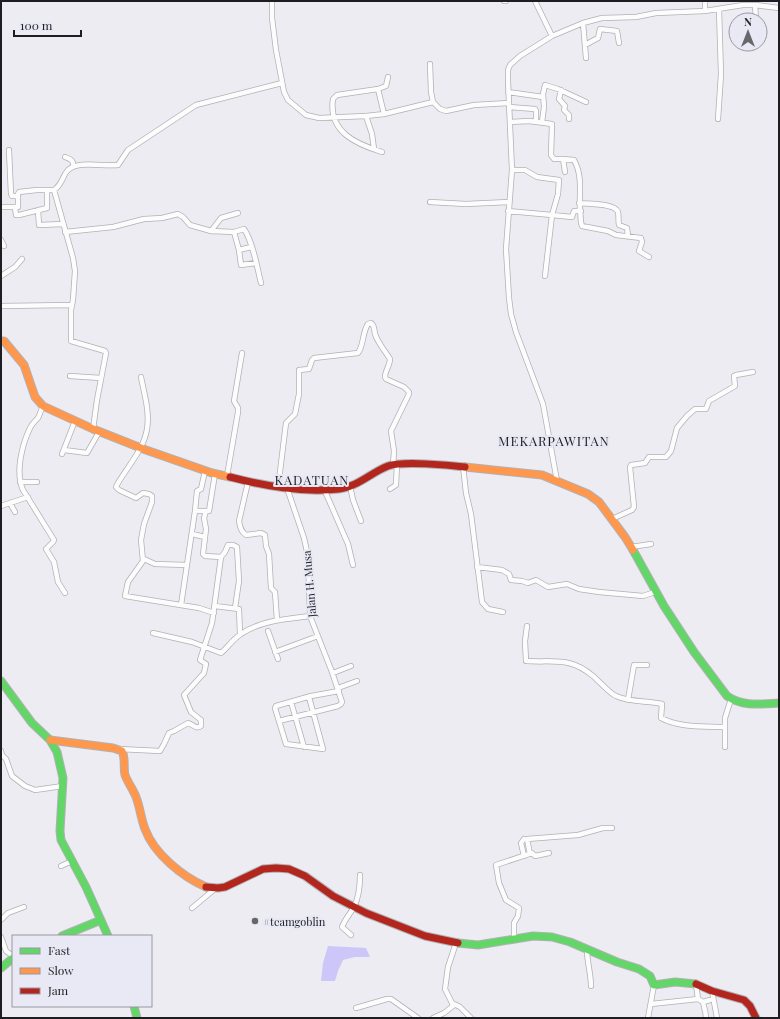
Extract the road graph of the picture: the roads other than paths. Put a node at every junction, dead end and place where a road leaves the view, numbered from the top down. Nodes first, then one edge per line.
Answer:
1 (272, 1) edge
2 (535, 1) edge
3 (705, 1) edge
4 (755, 5) junction
5 (779, 8) edge
6 (719, 10) junction
7 (705, 11) junction
8 (755, 12) edge
9 (583, 23) junction
10 (552, 36) junction
11 (619, 43) dead end
12 (585, 45) junction
13 (586, 58) dead end
14 (430, 64) dead end
15 (388, 78) dead end
16 (282, 83) junction
17 (378, 89) junction
18 (561, 90) junction
19 (508, 92) junction
20 (543, 97) junction
21 (433, 102) junction
22 (586, 102) dead end
23 (509, 105) junction
24 (384, 114) junction
25 (366, 116) junction
26 (333, 118) junction
27 (569, 119) dead end
28 (718, 119) dead end
29 (510, 122) junction
30 (536, 122) junction
31 (542, 122) junction
32 (374, 149) junction
33 (9, 150) dead end
34 (382, 152) dead end
35 (65, 157) dead end
36 (563, 159) junction
37 (73, 166) junction
38 (512, 170) junction
39 (565, 172) dead end
40 (47, 190) junction
41 (54, 190) junction
42 (18, 196) junction
43 (430, 202) dead end
44 (509, 202) junction
45 (579, 203) junction
46 (1, 207) edge
47 (15, 208) junction
48 (38, 210) junction
49 (508, 211) junction
50 (581, 211) junction
51 (238, 212) dead end
52 (552, 215) junction
53 (63, 224) junction
54 (211, 231) junction
55 (65, 232) junction
56 (234, 232) junction
57 (628, 236) junction
58 (1, 240) edge
59 (4, 246) dead end
60 (251, 247) junction
61 (239, 250) junction
62 (649, 257) dead end
63 (22, 259) dead end
64 (256, 263) junction
65 (1, 276) edge
66 (545, 276) dead end
67 (261, 282) dead end
68 (72, 305) junction
69 (1, 306) edge
70 (2, 339) edge
71 (242, 353) dead end
72 (753, 372) dead end
73 (70, 376) dead end
74 (141, 377) dead end
75 (101, 378) junction
76 (43, 406) junction
77 (75, 421) junction
78 (96, 430) junction
79 (140, 448) junction
80 (395, 464) junction
81 (463, 466) junction
82 (204, 471) junction
83 (215, 474) junction
84 (227, 476) junction
85 (556, 481) junction
86 (20, 482) junction
87 (37, 482) dead end
88 (248, 482) junction
89 (350, 486) junction
90 (278, 488) junction
91 (287, 488) junction
92 (324, 489) junction
93 (390, 490) dead end
94 (28, 497) junction
95 (10, 503) junction
96 (1, 506) edge
97 (195, 511) junction
98 (206, 511) junction
99 (15, 512) dead end
100 (612, 519) junction
101 (361, 521) dead end
102 (192, 534) junction
103 (205, 537) junction
104 (651, 544) dead end
105 (631, 547) junction
106 (221, 557) junction
107 (144, 559) junction
108 (187, 565) junction
109 (354, 565) dead end
110 (477, 567) junction
111 (655, 592) junction
112 (65, 593) dead end
113 (181, 605) junction
114 (215, 606) junction
115 (235, 608) junction
116 (504, 612) dead end
117 (214, 613) junction
118 (310, 616) junction
119 (276, 620) junction
120 (527, 626) dead end
121 (268, 631) dead end
122 (153, 633) dead end
123 (240, 634) junction
124 (318, 636) junction
125 (204, 646) junction
126 (275, 652) junction
127 (278, 659) dead end
128 (647, 665) dead end
129 (351, 666) dead end
130 (333, 673) junction
131 (1, 681) edge
132 (357, 681) dead end
133 (339, 689) junction
134 (309, 697) junction
135 (731, 699) junction
136 (628, 700) junction
137 (291, 702) junction
138 (779, 703) edge
139 (313, 712) junction
140 (295, 716) junction
141 (279, 721) junction
142 (724, 728) junction
143 (50, 740) junction
144 (304, 747) junction
145 (726, 747) dead end
146 (119, 750) junction
147 (1, 751) edge
148 (63, 786) junction
149 (612, 828) dead end
150 (524, 839) dead end
151 (549, 853) dead end
152 (530, 854) junction
153 (524, 856) junction
154 (72, 861) junction
155 (61, 866) dead end
156 (360, 875) dead end
157 (216, 888) junction
158 (24, 907) dead end
159 (192, 908) dead end
160 (353, 908) junction
161 (1, 920) edge
162 (101, 920) junction
163 (64, 935) edge
164 (108, 935) edge
165 (351, 935) dead end
166 (1, 937) edge
167 (514, 939) junction
168 (456, 943) junction
169 (587, 950) junction
170 (12, 956) edge
171 (12, 958) edge
172 (1, 968) edge
173 (696, 984) junction
174 (654, 985) junction
175 (591, 986) dead end
176 (712, 991) junction
177 (698, 999) junction
178 (710, 1000) dead end
179 (703, 1002) junction
180 (452, 1003) junction
181 (651, 1004) junction
182 (134, 1007) edge
183 (356, 1008) dead end
184 (137, 1018) edge
185 (418, 1018) edge
186 (433, 1018) edge
187 (471, 1018) edge
188 (648, 1018) edge
189 (706, 1018) edge
190 (717, 1018) edge
191 (756, 1018) edge

1 - 16 street
2 - 10 street
3 - 7 street
4 - 5 street
4 - 6 street
4 - 8 street
6 - 7 street
6 - 28 street
7 - 9 street
9 - 10 street
9 - 12 street
10 - 19 street
11 - 12 street
12 - 13 street
14 - 21 street
15 - 17 street
16 - 26 street
16 - 37 street
17 - 24 street
17 - 26 street
18 - 20 street
18 - 22 street
18 - 27 street
19 - 20 street
19 - 23 street
20 - 31 street
21 - 23 street
21 - 24 street
23 - 29 street
23 - 30 street
24 - 25 street
25 - 26 street
25 - 32 street
26 - 32 street
29 - 30 street
29 - 38 street
30 - 31 street
31 - 36 street
32 - 34 street
33 - 42 street
35 - 37 street
36 - 39 street
36 - 45 street
37 - 41 street
38 - 44 street
38 - 52 street
40 - 41 street
40 - 42 street
40 - 48 street
41 - 53 street
42 - 47 street
43 - 44 street
44 - 49 street
45 - 50 street
45 - 57 street
46 - 47 street
47 - 48 street
48 - 53 street
49 - 52 street
49 - 85 street
50 - 52 street
50 - 57 street
51 - 54 street
52 - 66 street
53 - 55 street
54 - 55 street
54 - 56 street
55 - 68 street
56 - 60 street
56 - 61 street
57 - 62 street
58 - 59 street
60 - 61 street
60 - 64 street
61 - 64 street
63 - 65 street
64 - 67 street
68 - 69 street
68 - 75 street
70 - 76 street
71 - 84 street
72 - 100 street
73 - 75 street
74 - 79 street
75 - 78 street
76 - 77 street
76 - 86 street
77 - 78 street
77 - 78 street
78 - 79 street
79 - 82 street
79 - 107 street
80 - 81 street
80 - 89 street
80 - 90 street
80 - 93 street
81 - 85 street
81 - 110 street
82 - 83 street
82 - 97 street
83 - 84 street
83 - 98 street
84 - 88 street
85 - 100 street
86 - 87 street
86 - 94 street
88 - 90 street
88 - 119 street
89 - 92 street
89 - 101 street
90 - 91 street
91 - 92 street
91 - 118 street, Jalan H. Musa
92 - 109 street
94 - 95 street
94 - 112 street
95 - 96 street
95 - 99 street
97 - 98 street
97 - 102 street
98 - 103 street
100 - 105 street
102 - 103 street
102 - 108 street
103 - 106 street
104 - 105 street
105 - 111 street
106 - 114 street
106 - 115 street
107 - 108 street
107 - 113 street
108 - 113 street
110 - 111 street
110 - 116 street
111 - 135 street
113 - 117 street
114 - 115 street
114 - 117 street
115 - 123 street
117 - 125 street
118 - 119 street
118 - 124 street, Jalan H. Musa
119 - 123 street
120 - 136 street
121 - 126 street
122 - 125 street
123 - 125 street
124 - 126 street
124 - 130 street, Jalan H. Musa
125 - 146 street
126 - 127 street
128 - 136 street
129 - 130 street
130 - 133 street, Jalan H. Musa
131 - 143 street
132 - 133 street
133 - 134 street
133 - 139 street, Jalan H. Musa
134 - 137 street
134 - 139 street
135 - 138 street
135 - 142 street
136 - 142 street
137 - 140 street
137 - 141 street
139 - 140 street
139 - 144 street
140 - 141 street
140 - 144 street
141 - 144 street
142 - 145 street
143 - 146 street
143 - 148 street
146 - 157 street
147 - 148 street
148 - 154 street
149 - 152 street
150 - 153 street
151 - 152 street
152 - 153 street
153 - 167 street
154 - 155 street
154 - 162 street
156 - 160 street
157 - 159 street
157 - 160 street
158 - 161 street
160 - 165 street
160 - 168 street
162 - 163 street
162 - 164 street
166 - 170 street
167 - 168 street
167 - 169 street
168 - 180 street
169 - 174 street
169 - 175 street
171 - 172 street
173 - 174 street
173 - 176 street
173 - 177 street
174 - 181 street
176 - 190 street
176 - 191 street
177 - 179 street
177 - 181 street
178 - 179 street
179 - 189 street
180 - 186 street
180 - 187 street
181 - 188 street
182 - 184 street
183 - 185 street

